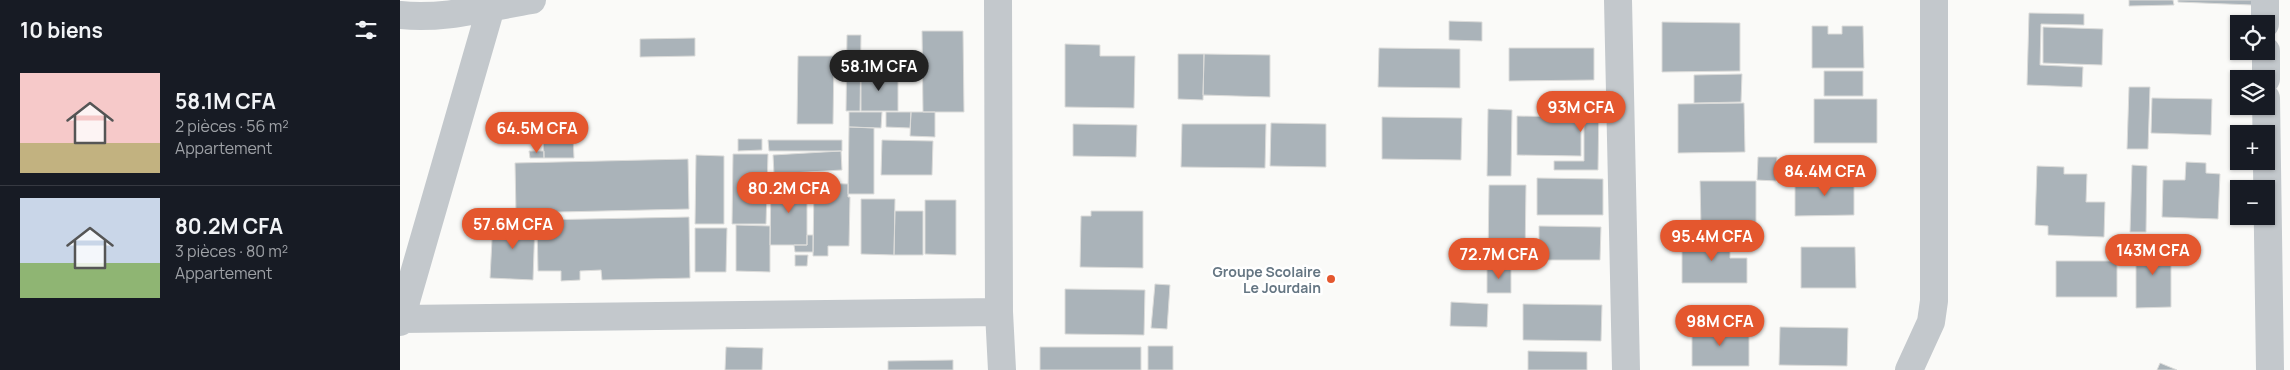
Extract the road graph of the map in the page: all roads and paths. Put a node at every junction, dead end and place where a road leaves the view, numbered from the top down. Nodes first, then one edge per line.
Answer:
1 (532, 0) edge
2 (998, 0) edge
3 (1618, 0) edge
4 (1934, 0) edge
5 (2265, 0) edge
6 (492, 3) edge
7 (400, 15) edge
8 (2265, 15) edge
9 (2266, 115) edge
10 (999, 312) junction
11 (400, 320) edge
12 (1002, 370) edge
13 (1626, 370) edge
14 (1909, 370) edge
15 (2270, 370) edge

1 - 6 street
2 - 10 street
3 - 13 street
4 - 14 street
5 - 8 street
6 - 7 street
6 - 11 street
9 - 15 street
10 - 11 street
10 - 12 street

